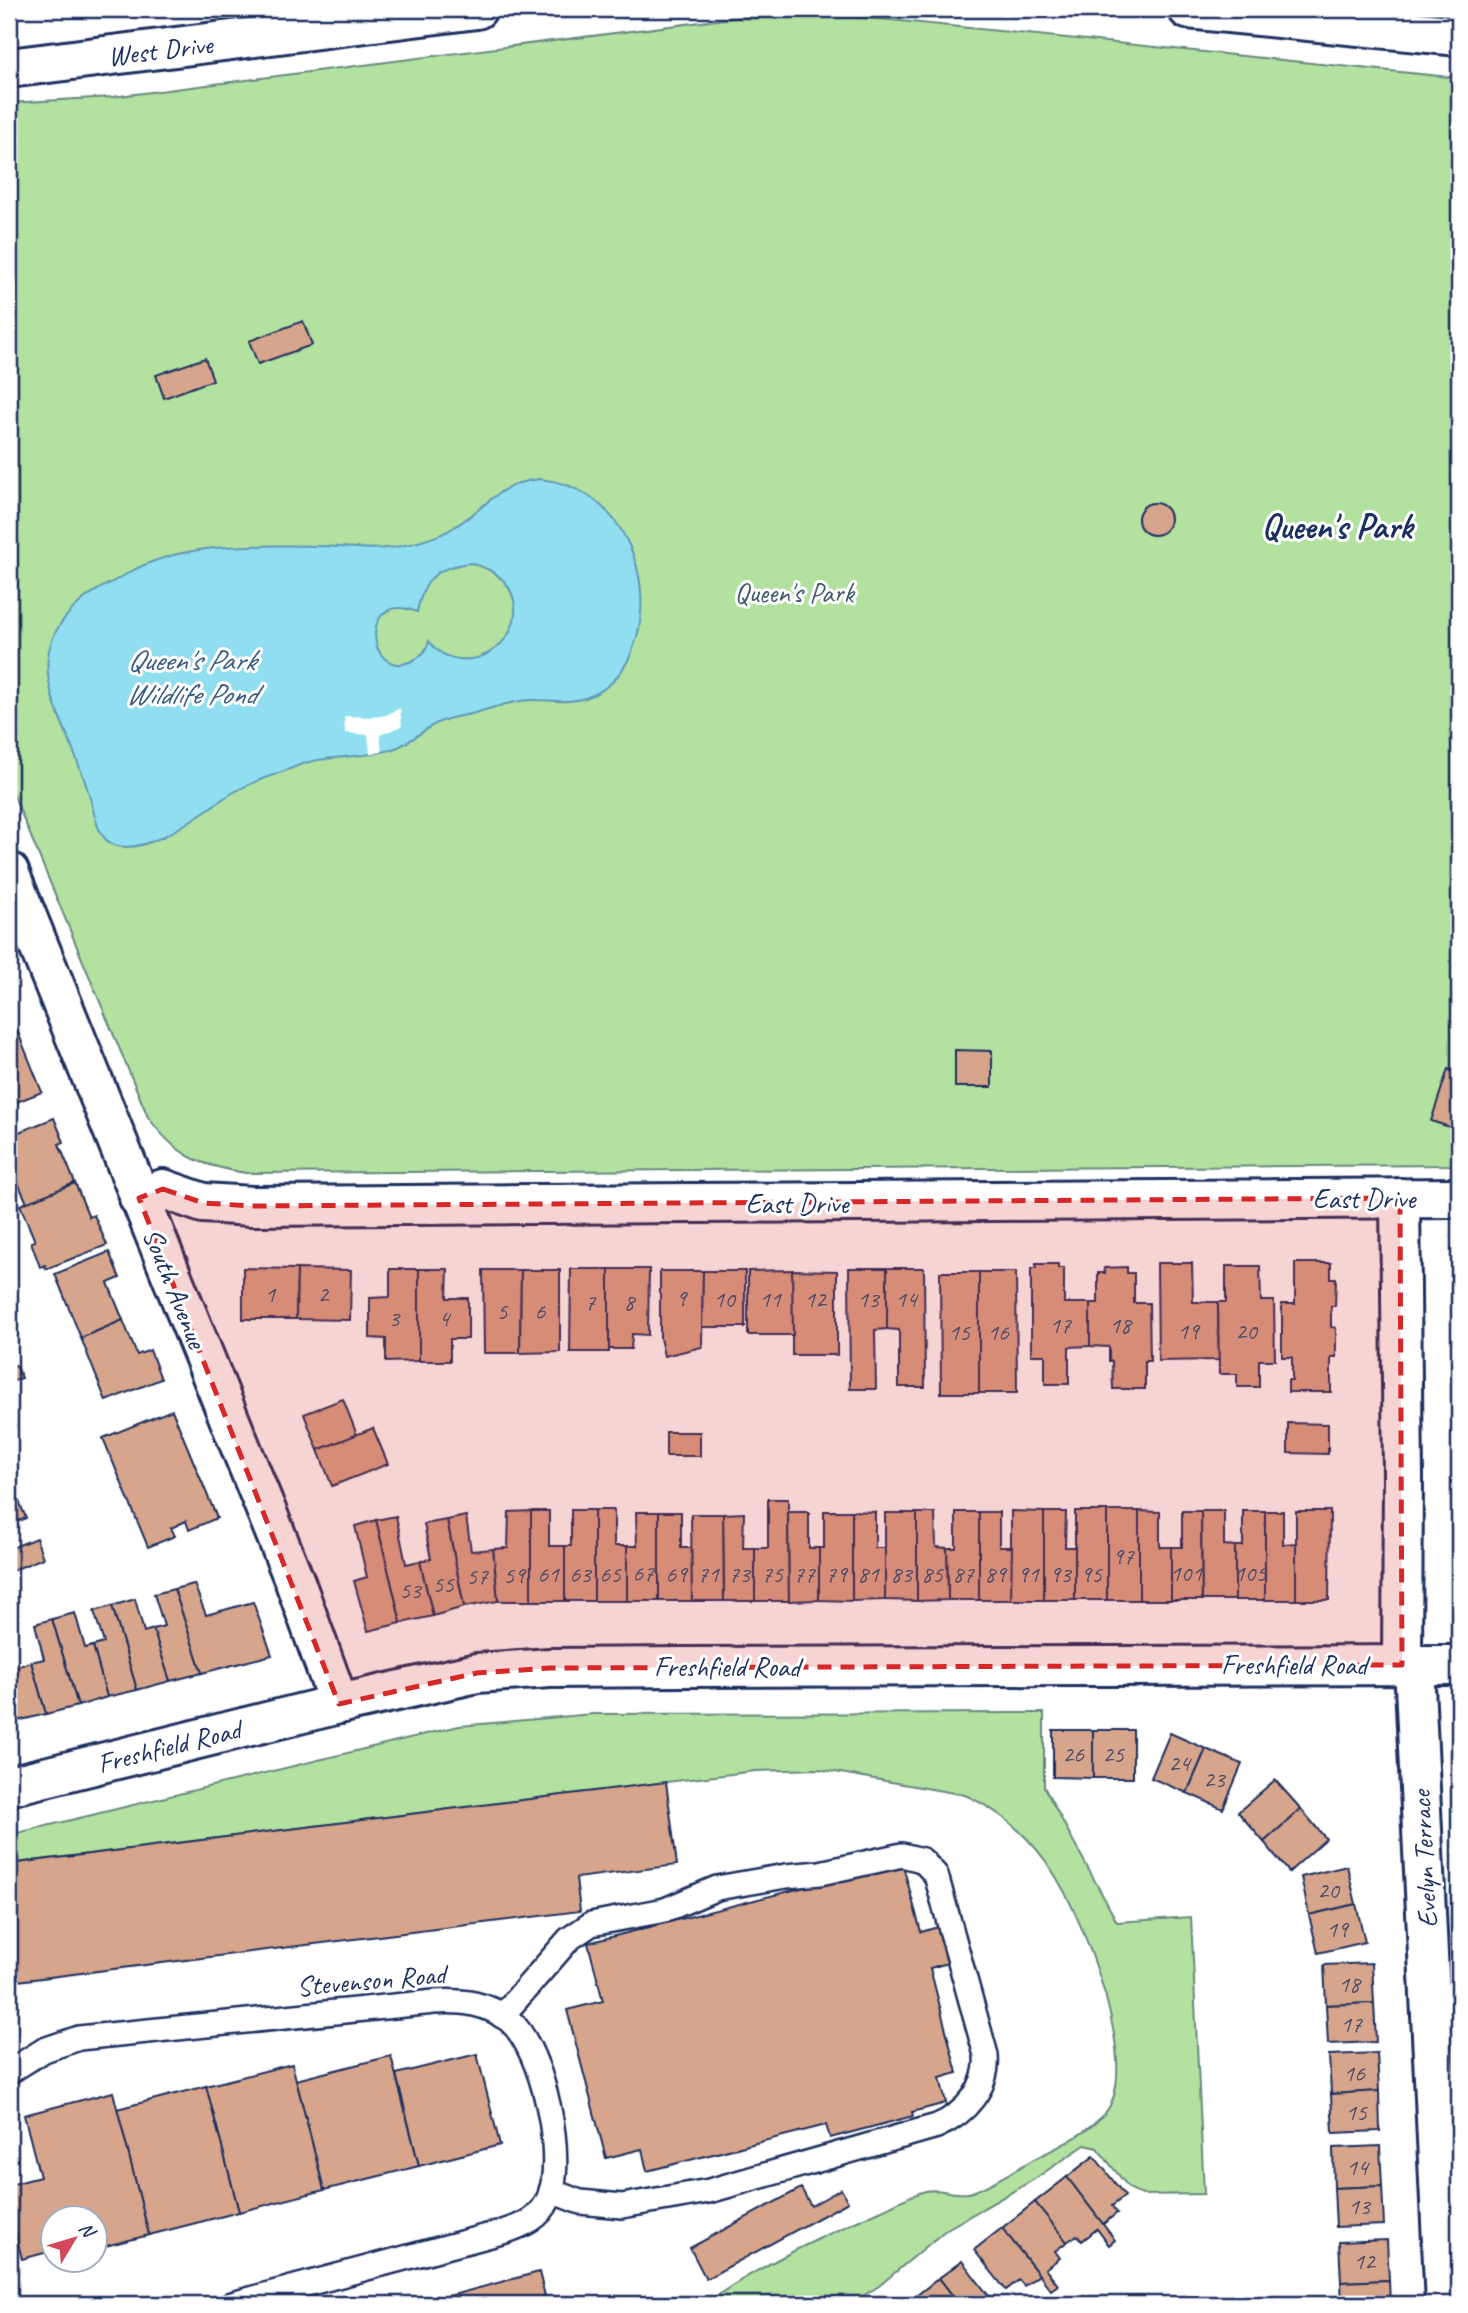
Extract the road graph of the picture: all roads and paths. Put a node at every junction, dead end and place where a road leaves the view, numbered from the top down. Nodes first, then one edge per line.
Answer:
1 (477, 9) edge
2 (1188, 9) edge
3 (1459, 36) edge
4 (9, 68) edge
5 (9, 872) edge
6 (139, 1198) junction
7 (1400, 1198) junction
8 (1459, 1198) edge
9 (1408, 1665) junction
10 (1459, 1665) edge
11 (339, 1704) junction
12 (9, 1786) edge
13 (502, 2016) junction
14 (9, 2072) edge
15 (551, 2191) junction
16 (232, 2304) edge
17 (1445, 2304) edge

1 - 4 street, West Drive
2 - 3 street
5 - 6 street, South Avenue
6 - 7 street, East Drive
6 - 11 street, South Avenue
7 - 8 street, East Drive
7 - 9 street, Evelyn Terrace
9 - 10 street, Freshfield Road
9 - 11 street, Freshfield Road
9 - 17 street, Evelyn Terrace
11 - 12 street, Freshfield Road
13 - 14 lane, Stevenson Road
13 - 15 lane, Stevenson Road
13 - 15 lane
15 - 16 lane

